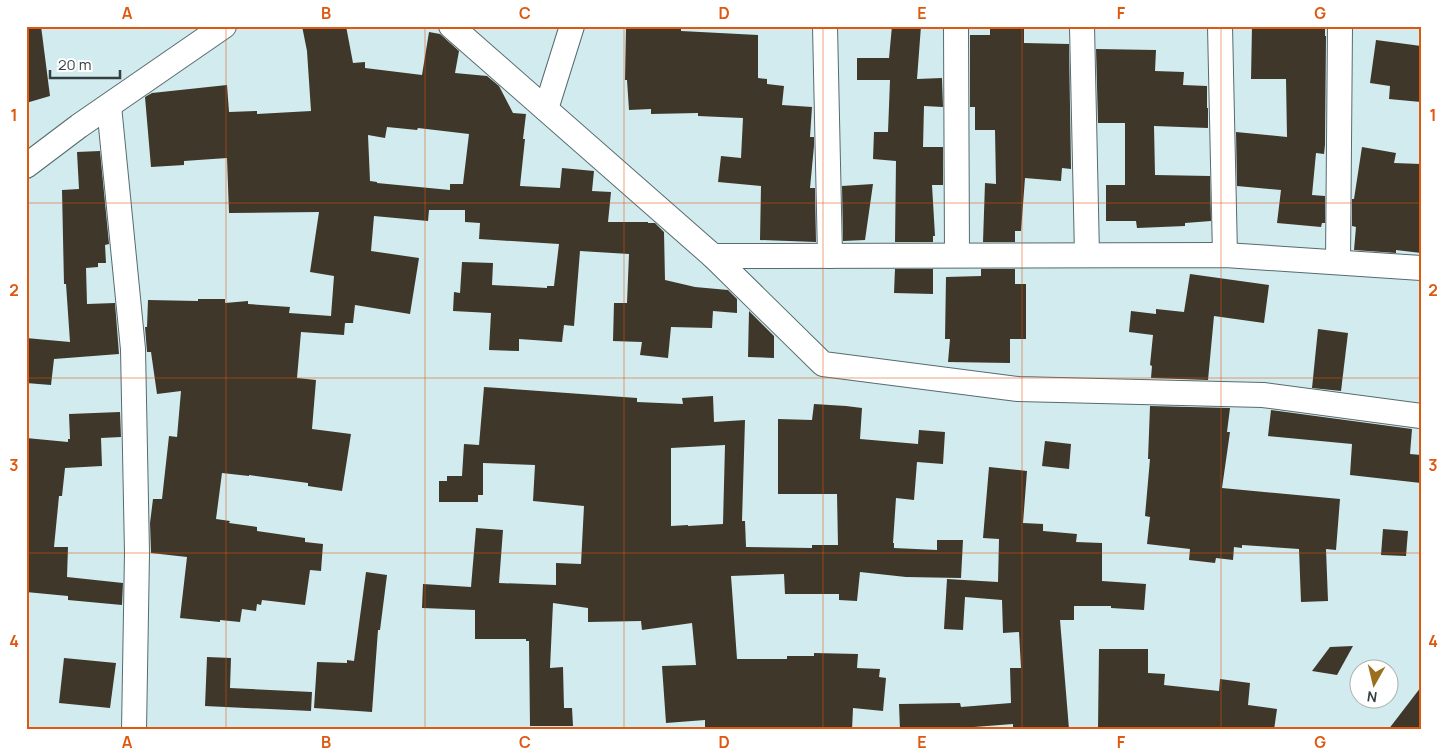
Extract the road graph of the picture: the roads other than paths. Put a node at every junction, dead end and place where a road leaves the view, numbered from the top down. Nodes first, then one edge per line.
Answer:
1 (224, 26) edge
2 (451, 26) edge
3 (572, 26) edge
4 (825, 26) edge
5 (956, 26) edge
6 (1082, 26) edge
7 (1220, 26) edge
8 (1340, 26) edge
9 (109, 106) junction
10 (546, 110) junction
11 (26, 166) edge
12 (957, 255) junction
13 (1087, 255) junction
14 (1225, 255) junction
15 (713, 256) junction
16 (830, 256) junction
17 (1338, 262) junction
18 (1421, 268) edge
19 (1421, 416) edge
20 (134, 730) edge

1 - 9 street
2 - 10 street
3 - 10 street
4 - 16 street
5 - 12 street
6 - 13 street
7 - 14 street
8 - 17 street
9 - 11 street
9 - 20 street
10 - 15 street
12 - 13 street
12 - 16 street
13 - 14 street
14 - 17 street
15 - 16 street
15 - 19 street
17 - 18 street

